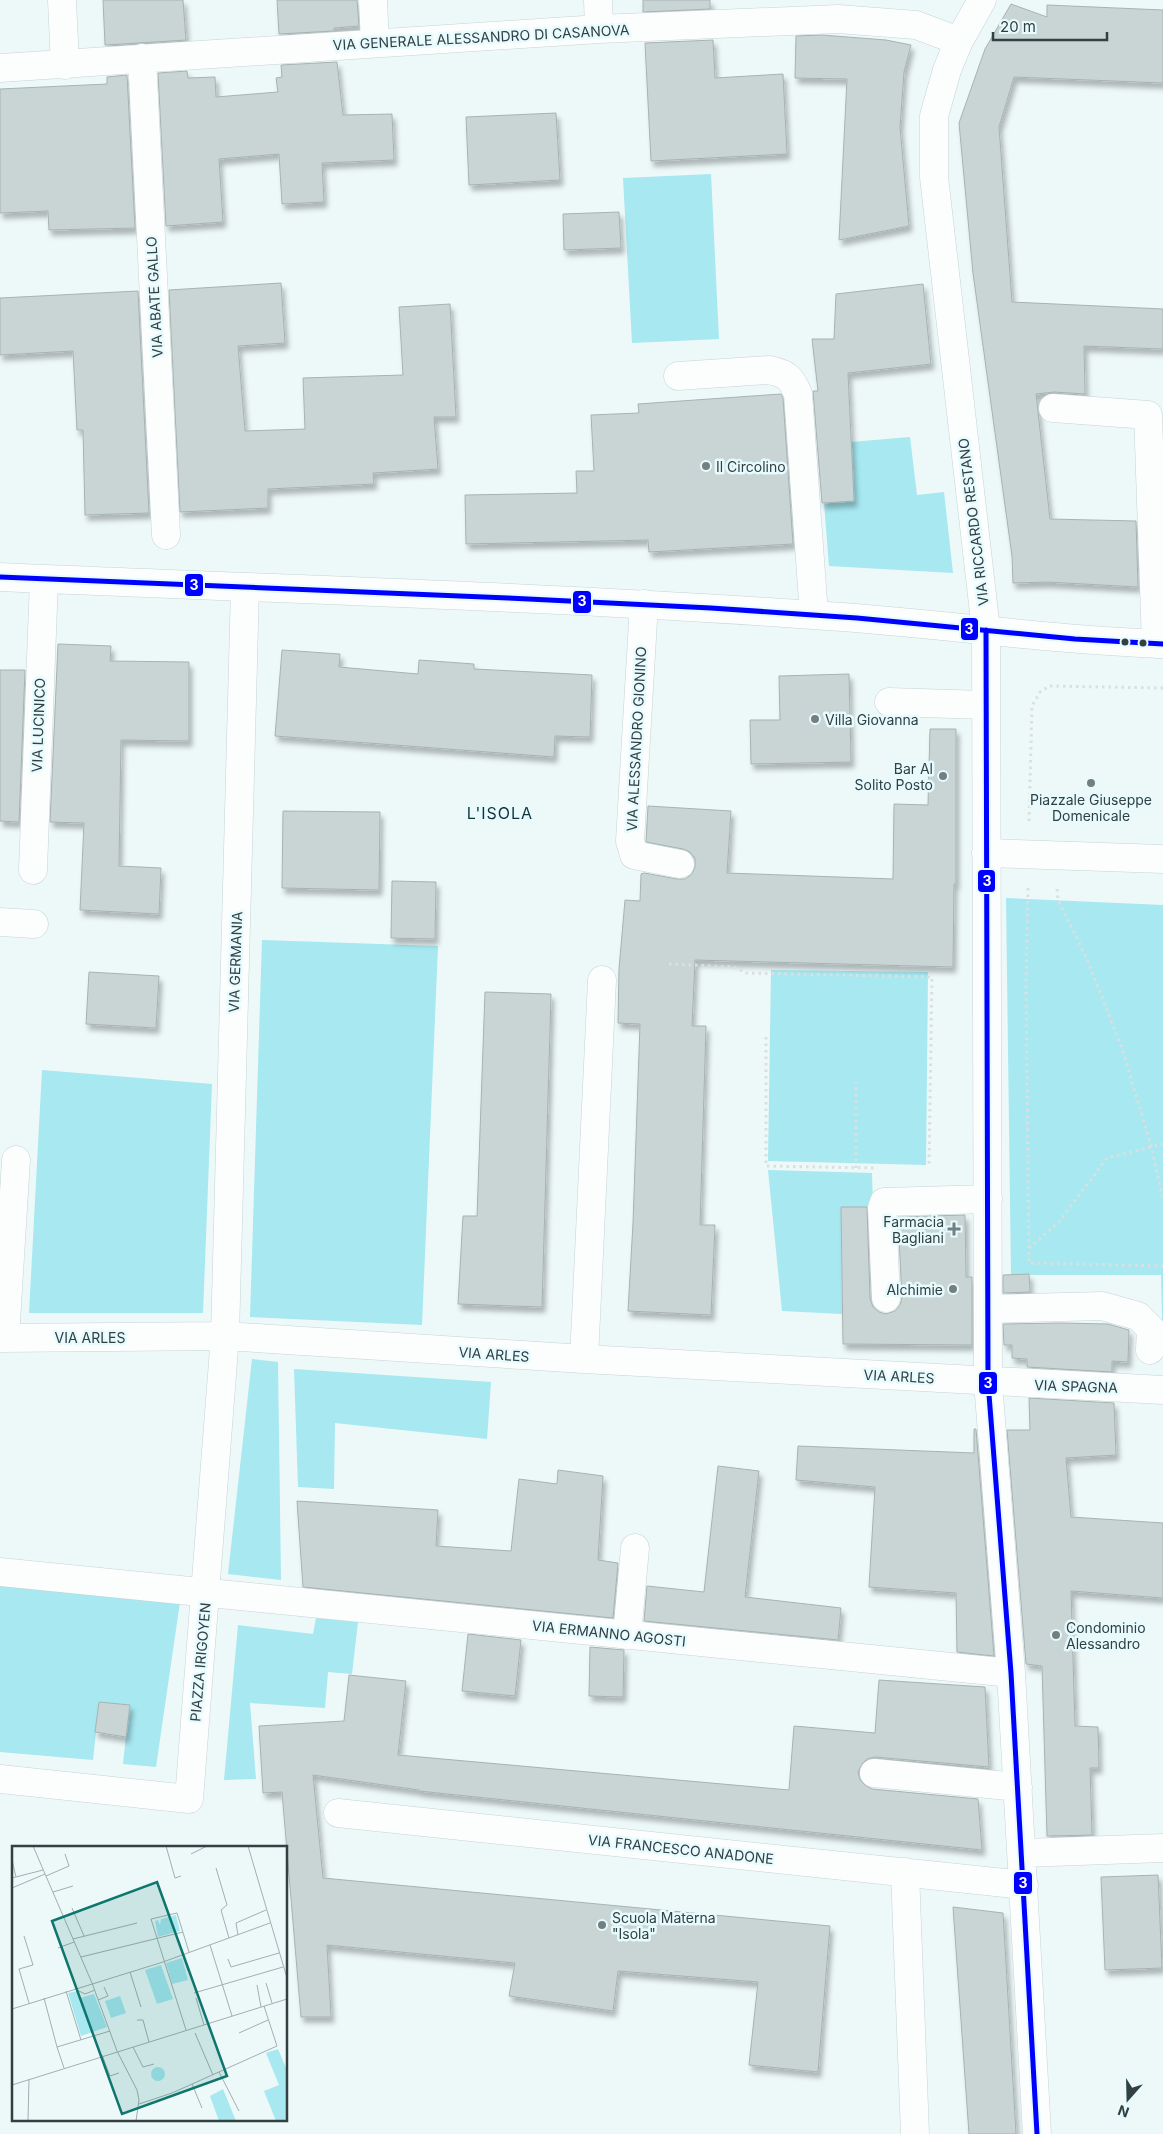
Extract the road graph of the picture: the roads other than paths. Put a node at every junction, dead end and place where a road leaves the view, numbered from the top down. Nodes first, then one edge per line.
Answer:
1 (62, 0) edge
2 (373, 0) edge
3 (598, 0) edge
4 (982, 0) edge
5 (599, 29) junction
6 (960, 41) junction
7 (375, 43) junction
8 (142, 58) junction
9 (65, 65) junction
10 (0, 68) edge
11 (678, 376) dead end
12 (1053, 408) dead end
13 (166, 535) dead end
14 (0, 577) edge
15 (44, 579) junction
16 (245, 588) junction
17 (644, 604) junction
18 (814, 615) junction
19 (986, 630) junction
20 (1159, 644) edge
21 (889, 702) dead end
22 (985, 705) junction
23 (986, 852) junction
24 (1163, 859) edge
25 (680, 864) dead end
26 (34, 870) dead end
27 (0, 922) edge
28 (34, 924) dead end
29 (602, 980) dead end
30 (16, 1160) dead end
31 (988, 1199) junction
32 (886, 1298) dead end
33 (988, 1309) junction
34 (225, 1336) junction
35 (3, 1338) edge
36 (1150, 1350) dead end
37 (584, 1360) junction
38 (988, 1382) junction
39 (1163, 1390) edge
40 (635, 1548) dead end
41 (0, 1572) edge
42 (206, 1594) junction
43 (627, 1635) junction
44 (1011, 1673) junction
45 (874, 1773) dead end
46 (0, 1779) edge
47 (1018, 1787) junction
48 (338, 1813) dead end
49 (1163, 1848) edge
50 (1023, 1853) junction
51 (905, 1872) junction
52 (1024, 1885) junction
53 (915, 2134) edge
54 (1038, 2134) edge

1 - 9 street
2 - 7 street
3 - 5 street
4 - 6 street, VIA RICCARDO RESTANO
5 - 6 street, VIA GENERALE ALESSANDRO DI CASANOVA
5 - 7 street, VIA GENERALE ALESSANDRO DI CASANOVA
6 - 19 street, VIA RICCARDO RESTANO
7 - 8 street, VIA GENERALE ALESSANDRO DI CASANOVA
8 - 9 street, VIA GENERALE ALESSANDRO DI CASANOVA
8 - 13 street, VIA ABATE GALLO
9 - 10 street, VIA GENERALE ALESSANDRO DI CASANOVA
11 - 18 street
12 - 20 street
14 - 15 street
15 - 16 street
15 - 26 street, VIA LUCINICO
16 - 17 street
16 - 34 street, VIA GERMANIA
17 - 18 street
17 - 25 street, VIA ALESSANDRO GIONINO
18 - 19 street
19 - 20 street
19 - 22 street, VIA RICCARDO RESTANO
21 - 22 street
22 - 23 street, VIA RICCARDO RESTANO
23 - 24 street
23 - 31 street, VIA RICCARDO RESTANO
27 - 28 street
29 - 37 street
30 - 35 street
31 - 32 street
31 - 33 street, VIA RICCARDO RESTANO
33 - 36 street
33 - 38 street, VIA RICCARDO RESTANO
34 - 35 street, VIA ARLES
34 - 37 street, VIA ARLES
34 - 42 street, PIAZZA IRIGOYEN
37 - 38 street, VIA ARLES
38 - 39 street, VIA SPAGNA
38 - 44 street, VIA RICCARDO RESTANO
40 - 43 street
41 - 42 street, VIA ERMANNO AGOSTI
42 - 43 street, VIA ERMANNO AGOSTI
42 - 46 street, PIAZZA IRIGOYEN
43 - 44 street, VIA ERMANNO AGOSTI
44 - 47 street, VIA RICCARDO RESTANO
45 - 47 street
47 - 50 street, VIA RICCARDO RESTANO
48 - 51 street, VIA FRANCESCO ANADONE
49 - 50 street
50 - 52 street, VIA RICCARDO RESTANO
51 - 52 street, VIA FRANCESCO ANADONE
51 - 53 street
52 - 54 street, VIA RICCARDO RESTANO

